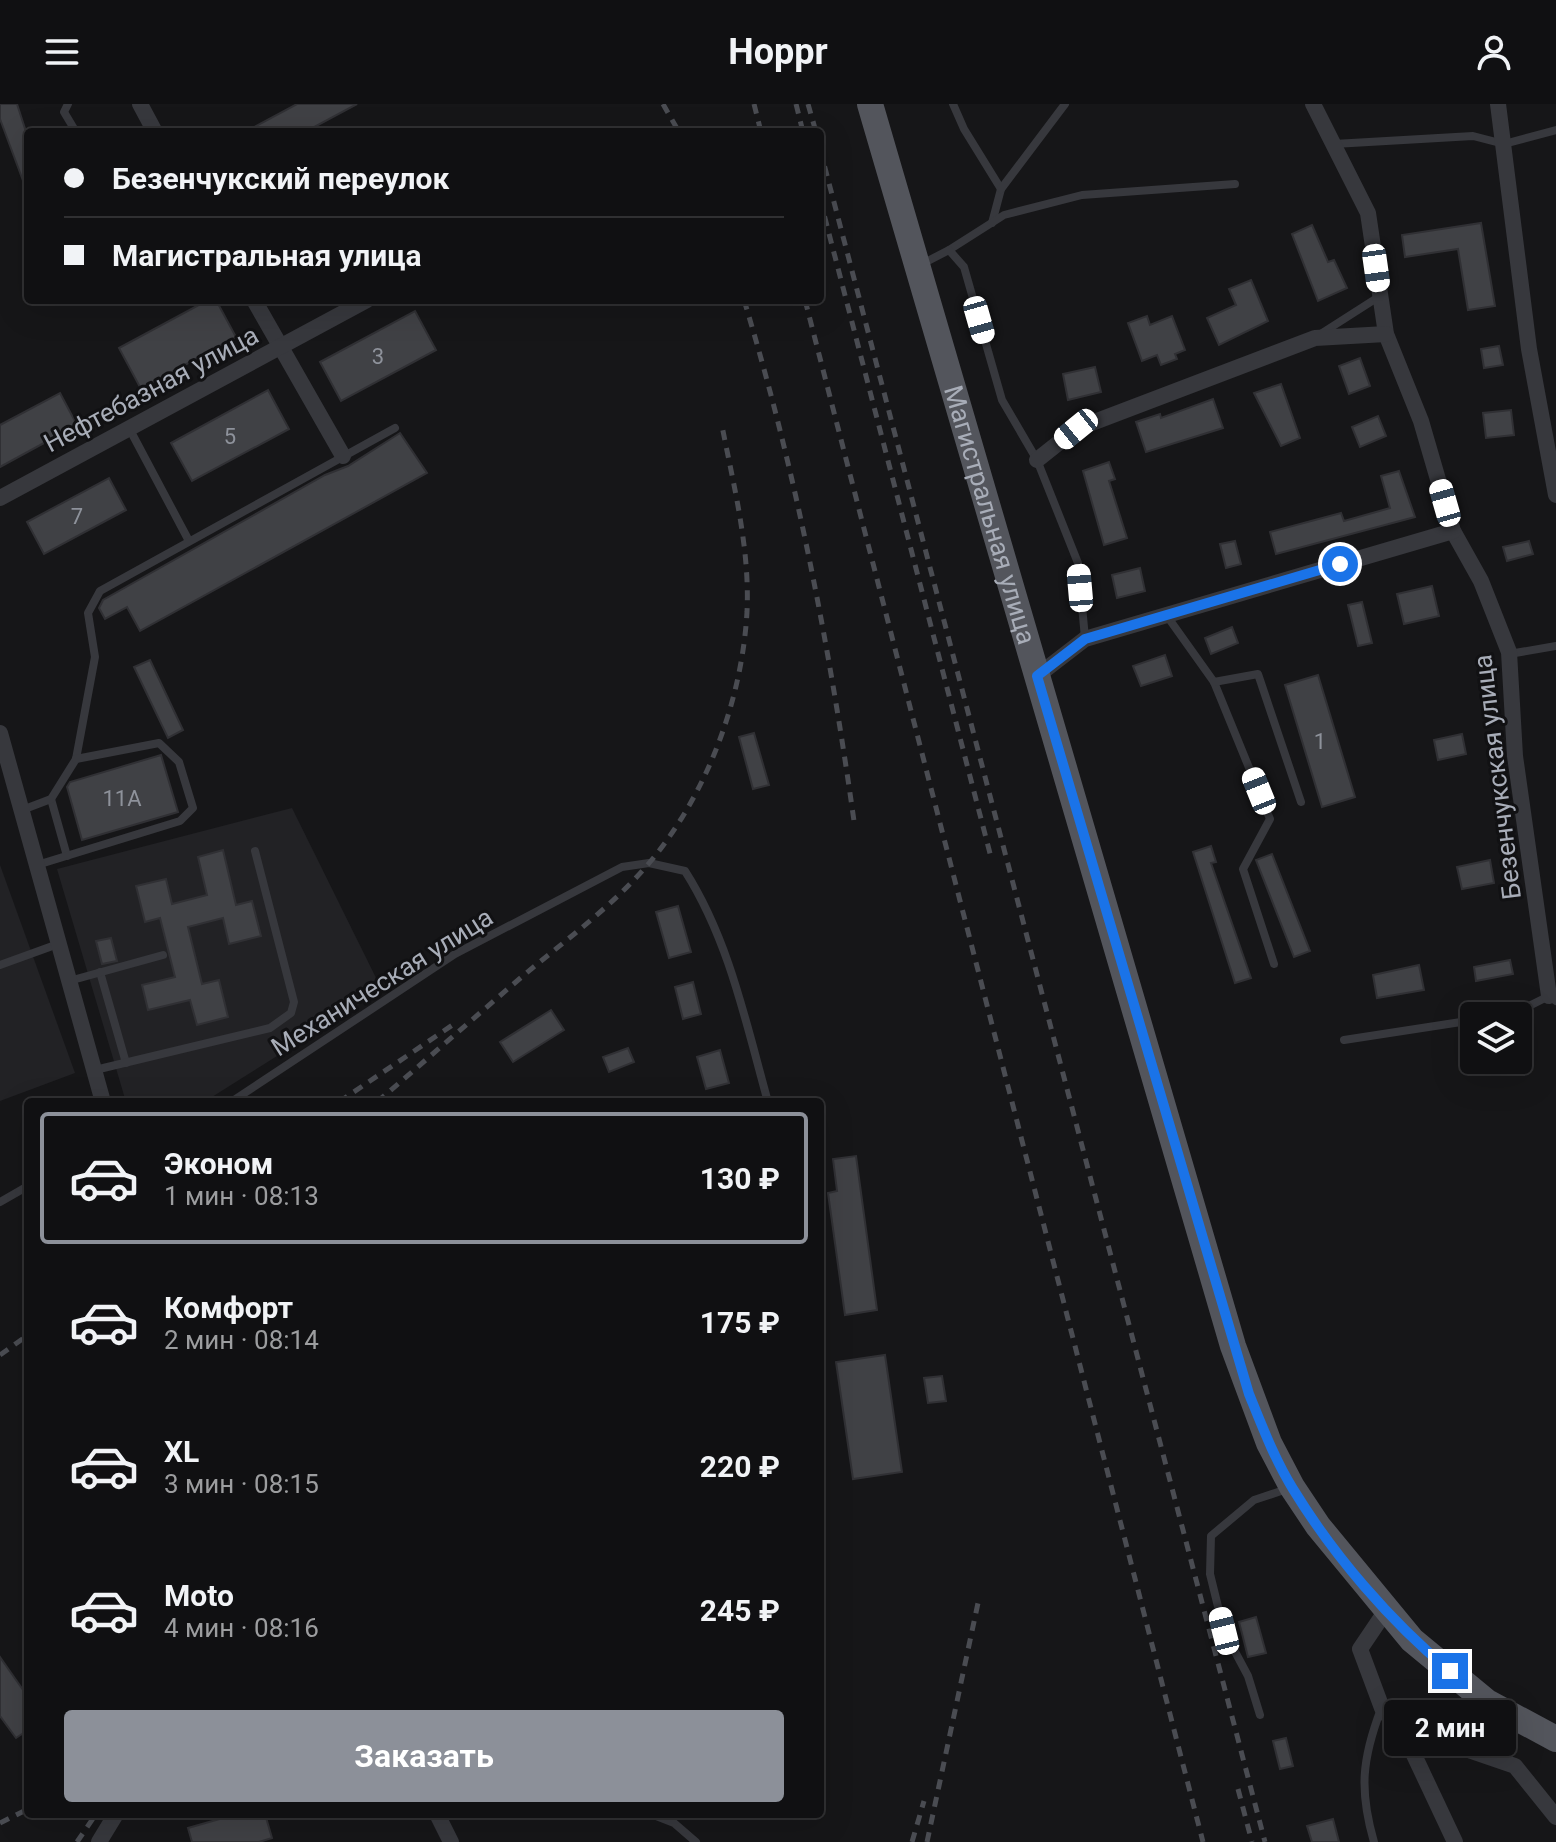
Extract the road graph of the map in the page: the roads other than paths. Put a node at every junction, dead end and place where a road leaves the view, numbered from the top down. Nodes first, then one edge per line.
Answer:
1 (68, 104) edge
2 (140, 104) edge
3 (870, 104) edge
4 (953, 104) edge
5 (1065, 104) edge
6 (1313, 104) edge
7 (1498, 104) edge
8 (74, 128) edge
9 (153, 128) edge
10 (1556, 130) edge
11 (1333, 144) junction
12 (1504, 144) junction
13 (1235, 184) dead end
14 (1001, 189) junction
15 (992, 223) junction
16 (949, 250) junction
17 (917, 266) junction
18 (1380, 296) junction
19 (256, 304) edge
20 (360, 304) edge
21 (1386, 334) junction
22 (1315, 338) junction
23 (282, 346) junction
24 (129, 428) junction
25 (395, 428) dead end
26 (343, 456) junction
27 (1037, 460) junction
28 (1556, 495) edge
29 (0, 498) edge
30 (1453, 531) junction
31 (189, 541) junction
32 (1167, 615) junction
33 (1085, 639) junction
34 (1556, 646) edge
35 (1509, 654) junction
36 (1037, 676) junction
37 (1214, 682) junction
38 (0, 733) edge
39 (76, 759) junction
40 (51, 799) junction
41 (1301, 802) dead end
42 (22, 810) junction
43 (255, 851) dead end
44 (67, 856) junction
45 (37, 865) junction
46 (59, 944) junction
47 (163, 955) dead end
48 (1274, 964) dead end
49 (0, 965) edge
50 (100, 972) junction
51 (69, 981) junction
52 (1553, 998) edge
53 (1532, 1006) edge
54 (1460, 1022) edge
55 (1344, 1040) dead end
56 (126, 1063) junction
57 (95, 1070) junction
58 (102, 1098) edge
59 (237, 1098) edge
60 (767, 1098) edge
61 (24, 1188) edge
62 (0, 1202) edge
63 (1292, 1487) junction
64 (1387, 1609) junction
65 (1382, 1708) junction
66 (1260, 1715) dead end
67 (1556, 1739) edge
68 (1407, 1740) junction
69 (1556, 1817) edge
70 (114, 1818) edge
71 (439, 1818) edge
72 (661, 1818) edge
73 (99, 1842) edge
74 (451, 1842) edge
75 (696, 1842) edge
76 (1374, 1842) edge
77 (1455, 1842) edge

1 - 8 lane
2 - 9 street
3 - 17 main road, Магистральная улица
4 - 14 lane
5 - 14 lane
6 - 11 street, Безенчукская улица
7 - 12 street
10 - 12 lane
11 - 12 lane
11 - 18 street, Безенчукская улица
12 - 28 street
13 - 15 lane
14 - 15 lane
15 - 16 lane
16 - 17 lane
16 - 27 lane
17 - 36 main road, Магистральная улица
18 - 21 street, Безенчукская улица
18 - 22 lane
19 - 23 street
20 - 23 street, Нефтебазная улица
21 - 22 street
21 - 30 street, Безенчукская улица
22 - 27 street
23 - 24 street, Нефтебазная улица
23 - 26 street
24 - 29 street, Нефтебазная улица
24 - 31 lane
25 - 26 lane
26 - 31 lane
27 - 33 lane
30 - 32 street
30 - 35 street, Безенчукская улица
31 - 39 lane
32 - 33 street
32 - 37 lane
33 - 36 street
34 - 35 lane
35 - 52 street, Безенчукская улица
36 - 63 main road, Магистральная улица
37 - 41 lane
37 - 48 lane
38 - 42 street
39 - 40 lane
39 - 44 lane
40 - 42 lane
40 - 44 lane
42 - 45 street
43 - 56 lane
44 - 45 lane
45 - 46 street
46 - 49 lane
46 - 51 street
47 - 50 lane
50 - 51 lane
50 - 56 lane
51 - 57 street
52 - 53 lane
54 - 55 lane
56 - 57 lane
57 - 58 street
59 - 60 lane, Механическая улица
61 - 62 lane
63 - 64 main road, Магистральная улица
63 - 66 lane
64 - 65 street
64 - 67 main road, Магистральная улица
65 - 68 street
65 - 76 lane
68 - 69 street
68 - 77 street
70 - 73 street
71 - 74 street
72 - 75 lane

